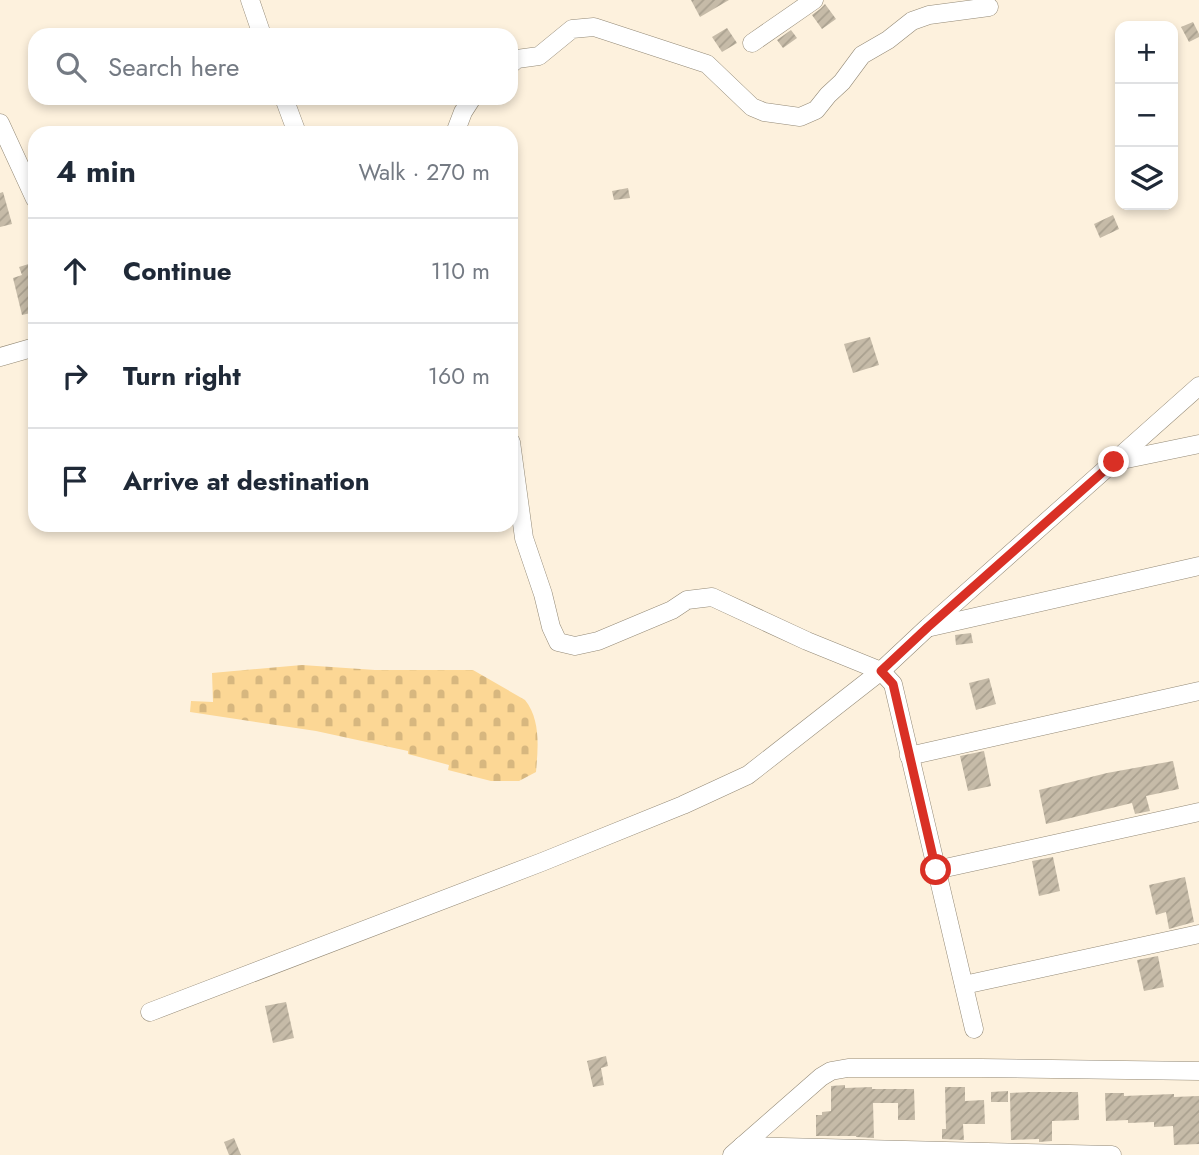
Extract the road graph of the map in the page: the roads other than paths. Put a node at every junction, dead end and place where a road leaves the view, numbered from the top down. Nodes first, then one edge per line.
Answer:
1 (250, 0) edge
2 (814, 0) edge
3 (989, 7) dead end
4 (260, 28) edge
5 (752, 43) dead end
6 (518, 59) edge
7 (287, 105) edge
8 (468, 105) edge
9 (0, 124) edge
10 (294, 126) edge
11 (458, 126) edge
12 (28, 184) edge
13 (28, 349) edge
14 (0, 358) edge
15 (1199, 386) edge
16 (1199, 444) edge
17 (1114, 462) junction
18 (518, 494) edge
19 (1199, 566) edge
20 (928, 627) junction
21 (881, 671) junction
22 (1199, 691) edge
23 (909, 756) junction
24 (1199, 812) edge
25 (936, 870) junction
26 (1199, 934) edge
27 (964, 985) junction
28 (150, 1012) dead end
29 (974, 1029) dead end
30 (1199, 1071) edge
31 (737, 1151) edge
32 (1112, 1155) edge

1 - 4 street
2 - 5 street
3 - 6 street
7 - 10 street
8 - 11 street
9 - 12 street
13 - 14 street
15 - 17 street
16 - 17 street
17 - 20 street
18 - 21 street
19 - 20 street
20 - 21 street
21 - 23 street
21 - 28 street
22 - 23 street
23 - 25 street
24 - 25 street
25 - 27 street
26 - 27 street
27 - 29 street
30 - 31 street
31 - 32 street

